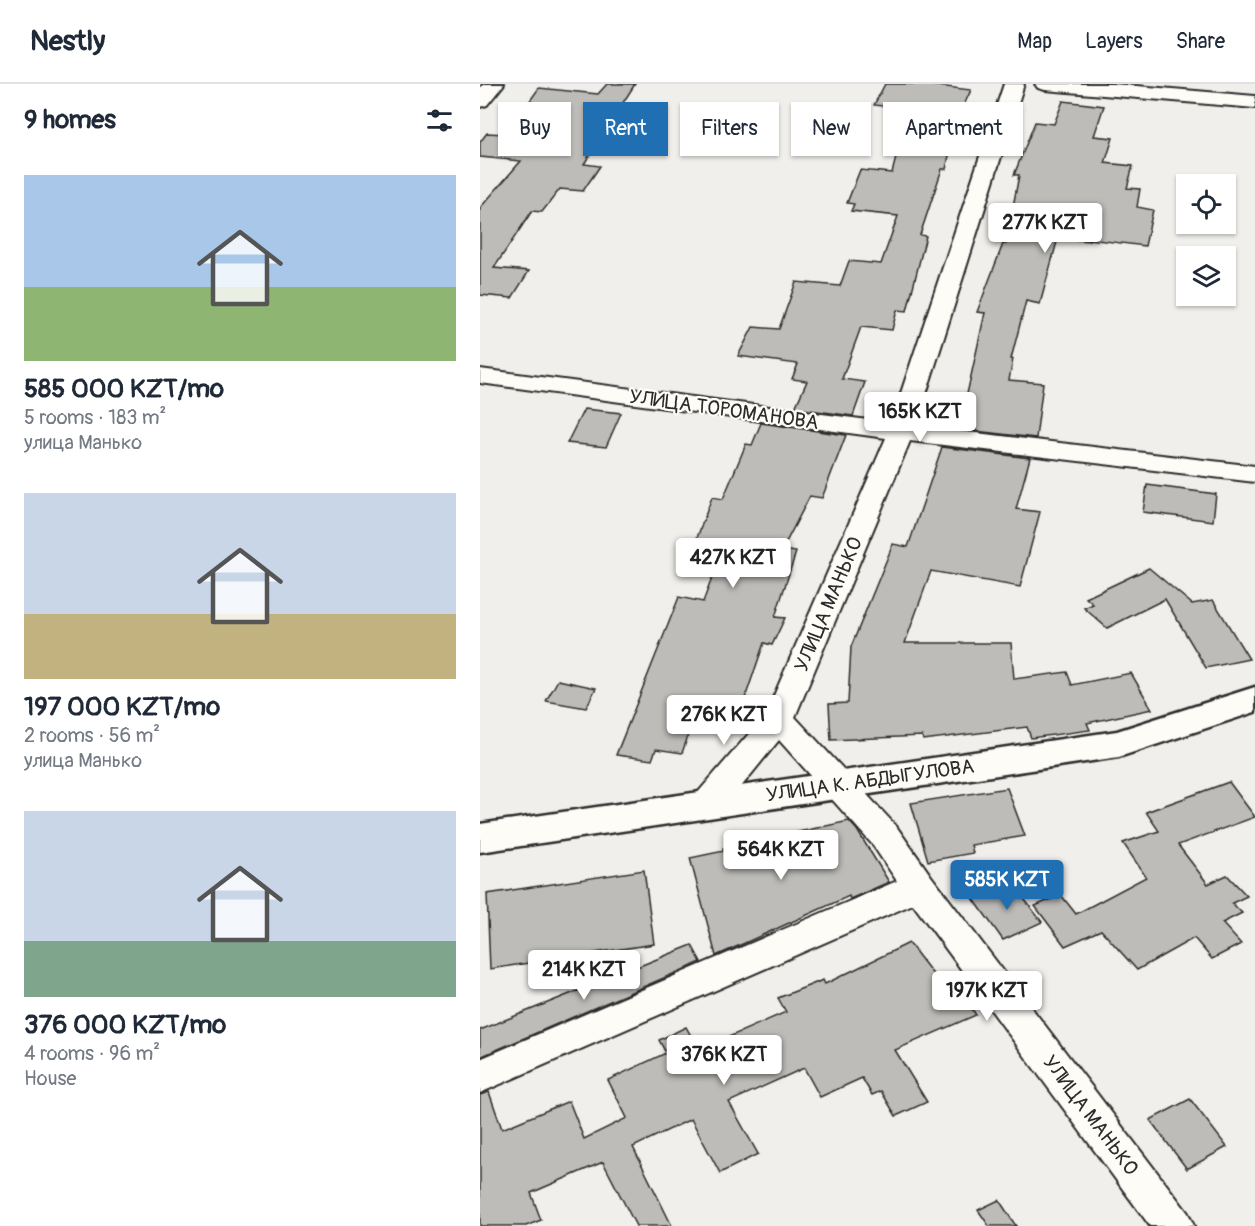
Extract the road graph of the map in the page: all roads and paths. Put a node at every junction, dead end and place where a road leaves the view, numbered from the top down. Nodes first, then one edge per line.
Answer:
1 (494, 84) edge
2 (1014, 84) edge
3 (1045, 84) edge
4 (480, 101) edge
5 (1255, 102) edge
6 (480, 376) edge
7 (901, 432) junction
8 (1255, 474) edge
9 (1255, 699) edge
10 (779, 719) junction
11 (840, 785) junction
12 (707, 804) junction
13 (480, 838) edge
14 (919, 886) junction
15 (480, 1076) edge
16 (1174, 1226) edge

1 - 4 street
2 - 7 street, УЛИЦА МАНЬКО
3 - 5 street
6 - 7 street, УЛИЦА ТОРОМАНОВА
7 - 8 street, УЛИЦА ТОРОМАНОВА
7 - 10 street, УЛИЦА МАНЬКО
9 - 11 street, УЛИЦА К. АБДЫГУЛОВА
10 - 11 street, УЛИЦА МАНЬКО
10 - 12 street
11 - 12 street, УЛИЦА К. АБДЫГУЛОВА
11 - 14 street, УЛИЦА МАНЬКО
12 - 13 street, УЛИЦА К. АБДЫГУЛОВА
14 - 15 street
14 - 16 street, УЛИЦА МАНЬКО

